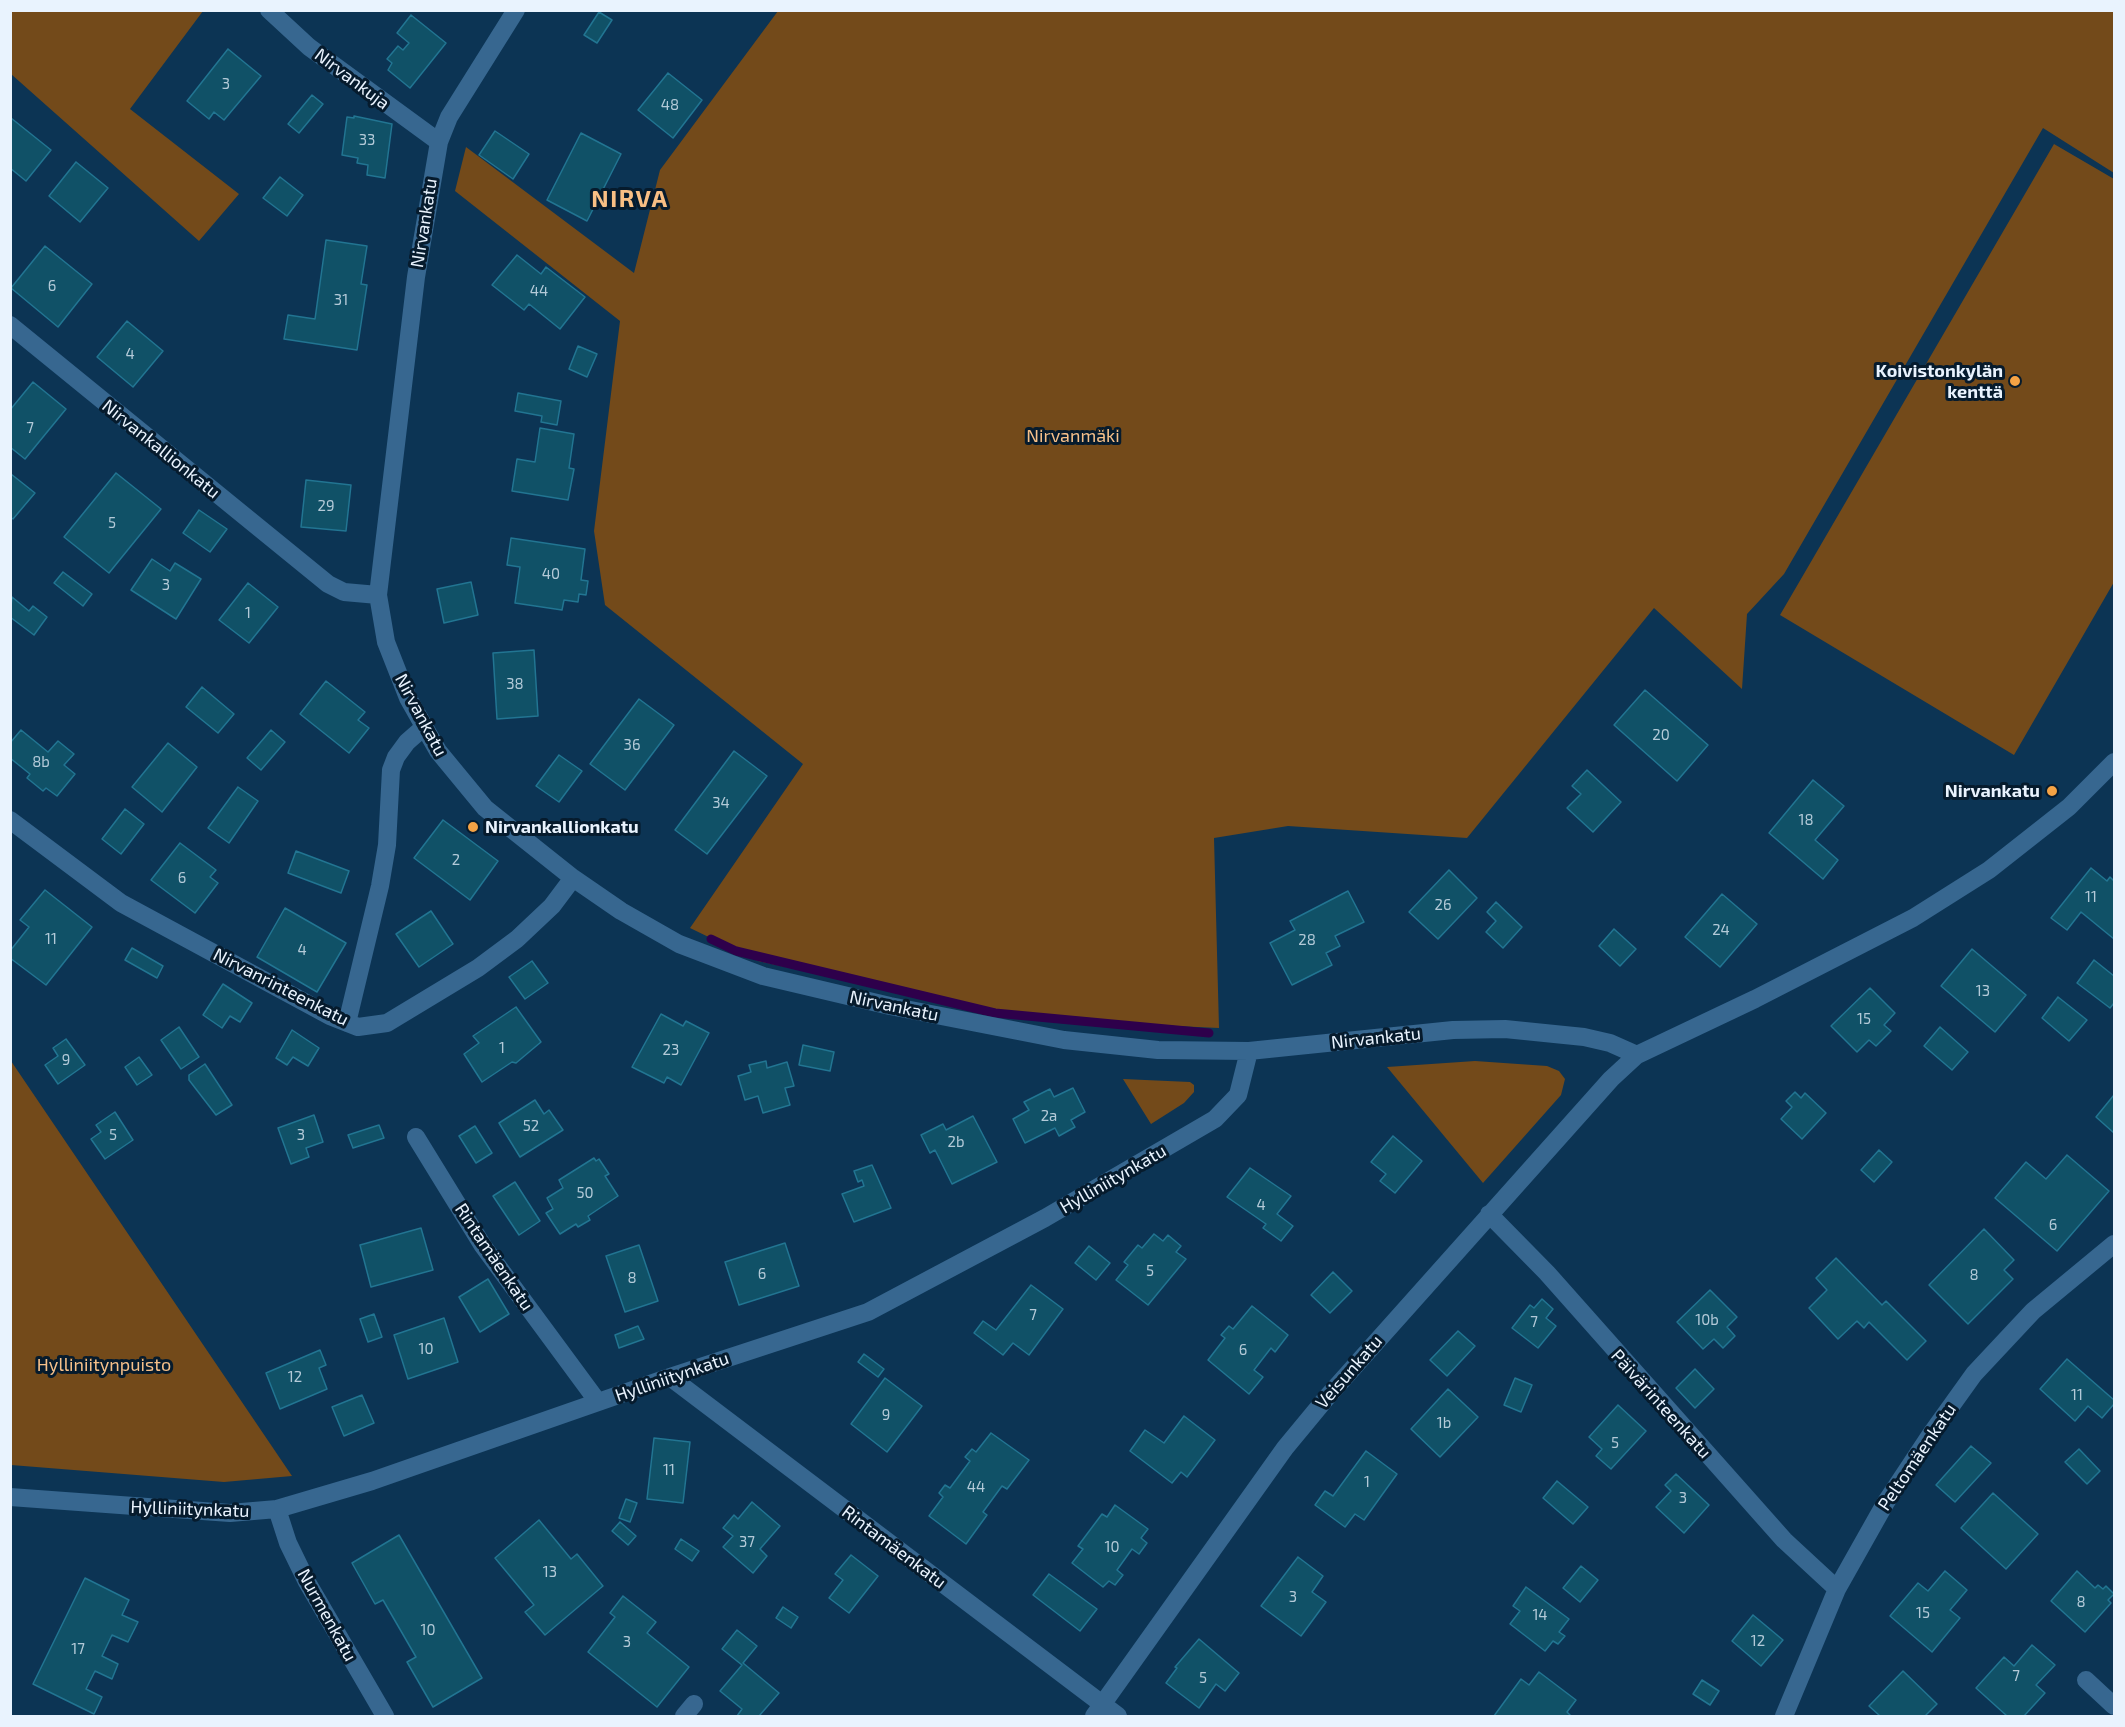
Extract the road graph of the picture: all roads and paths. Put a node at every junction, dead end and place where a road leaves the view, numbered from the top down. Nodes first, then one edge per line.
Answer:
1 (269, 10) edge
2 (516, 10) edge
3 (439, 142) junction
4 (10, 325) edge
5 (378, 595) junction
6 (423, 728) junction
7 (2115, 762) edge
8 (10, 820) edge
9 (573, 878) junction
10 (347, 1023) junction
11 (1249, 1051) junction
12 (1637, 1055) junction
13 (416, 1137) dead end
14 (1489, 1214) junction
15 (2115, 1244) edge
16 (670, 1377) junction
17 (598, 1402) junction
18 (10, 1497) edge
19 (277, 1509) junction
20 (1837, 1589) junction
21 (2086, 1680) dead end
22 (2115, 1706) edge
23 (1098, 1711) edge
24 (385, 1716) edge
25 (1118, 1716) edge
26 (1784, 1716) edge

1 - 3 street, Nirvankuja
2 - 3 street, Nirvankatu
3 - 5 street, Nirvankatu
4 - 5 street, Nirvankallionkatu
5 - 6 street, Nirvankatu
6 - 9 street, Nirvankatu
6 - 10 street
7 - 12 street
8 - 10 street, Nirvanrinteenkatu
9 - 10 street, Nirvanrinteenkatu
9 - 11 street, Nirvankatu
11 - 12 street, Nirvankatu
11 - 16 street, Hylliniitynkatu
12 - 14 street, Veisunkatu
13 - 17 street, Rintamäenkatu
14 - 20 street, Päivärinteenkatu
14 - 23 street, Veisunkatu
15 - 20 street, Peltomäenkatu
16 - 17 street, Hylliniitynkatu
16 - 23 street, Rintamäenkatu
17 - 19 street, Hylliniitynkatu
18 - 19 street, Hylliniitynkatu
19 - 24 street, Nurmenkatu
20 - 26 street, Peltomäenkatu
21 - 22 street
23 - 25 street, Rintamäenkatu

